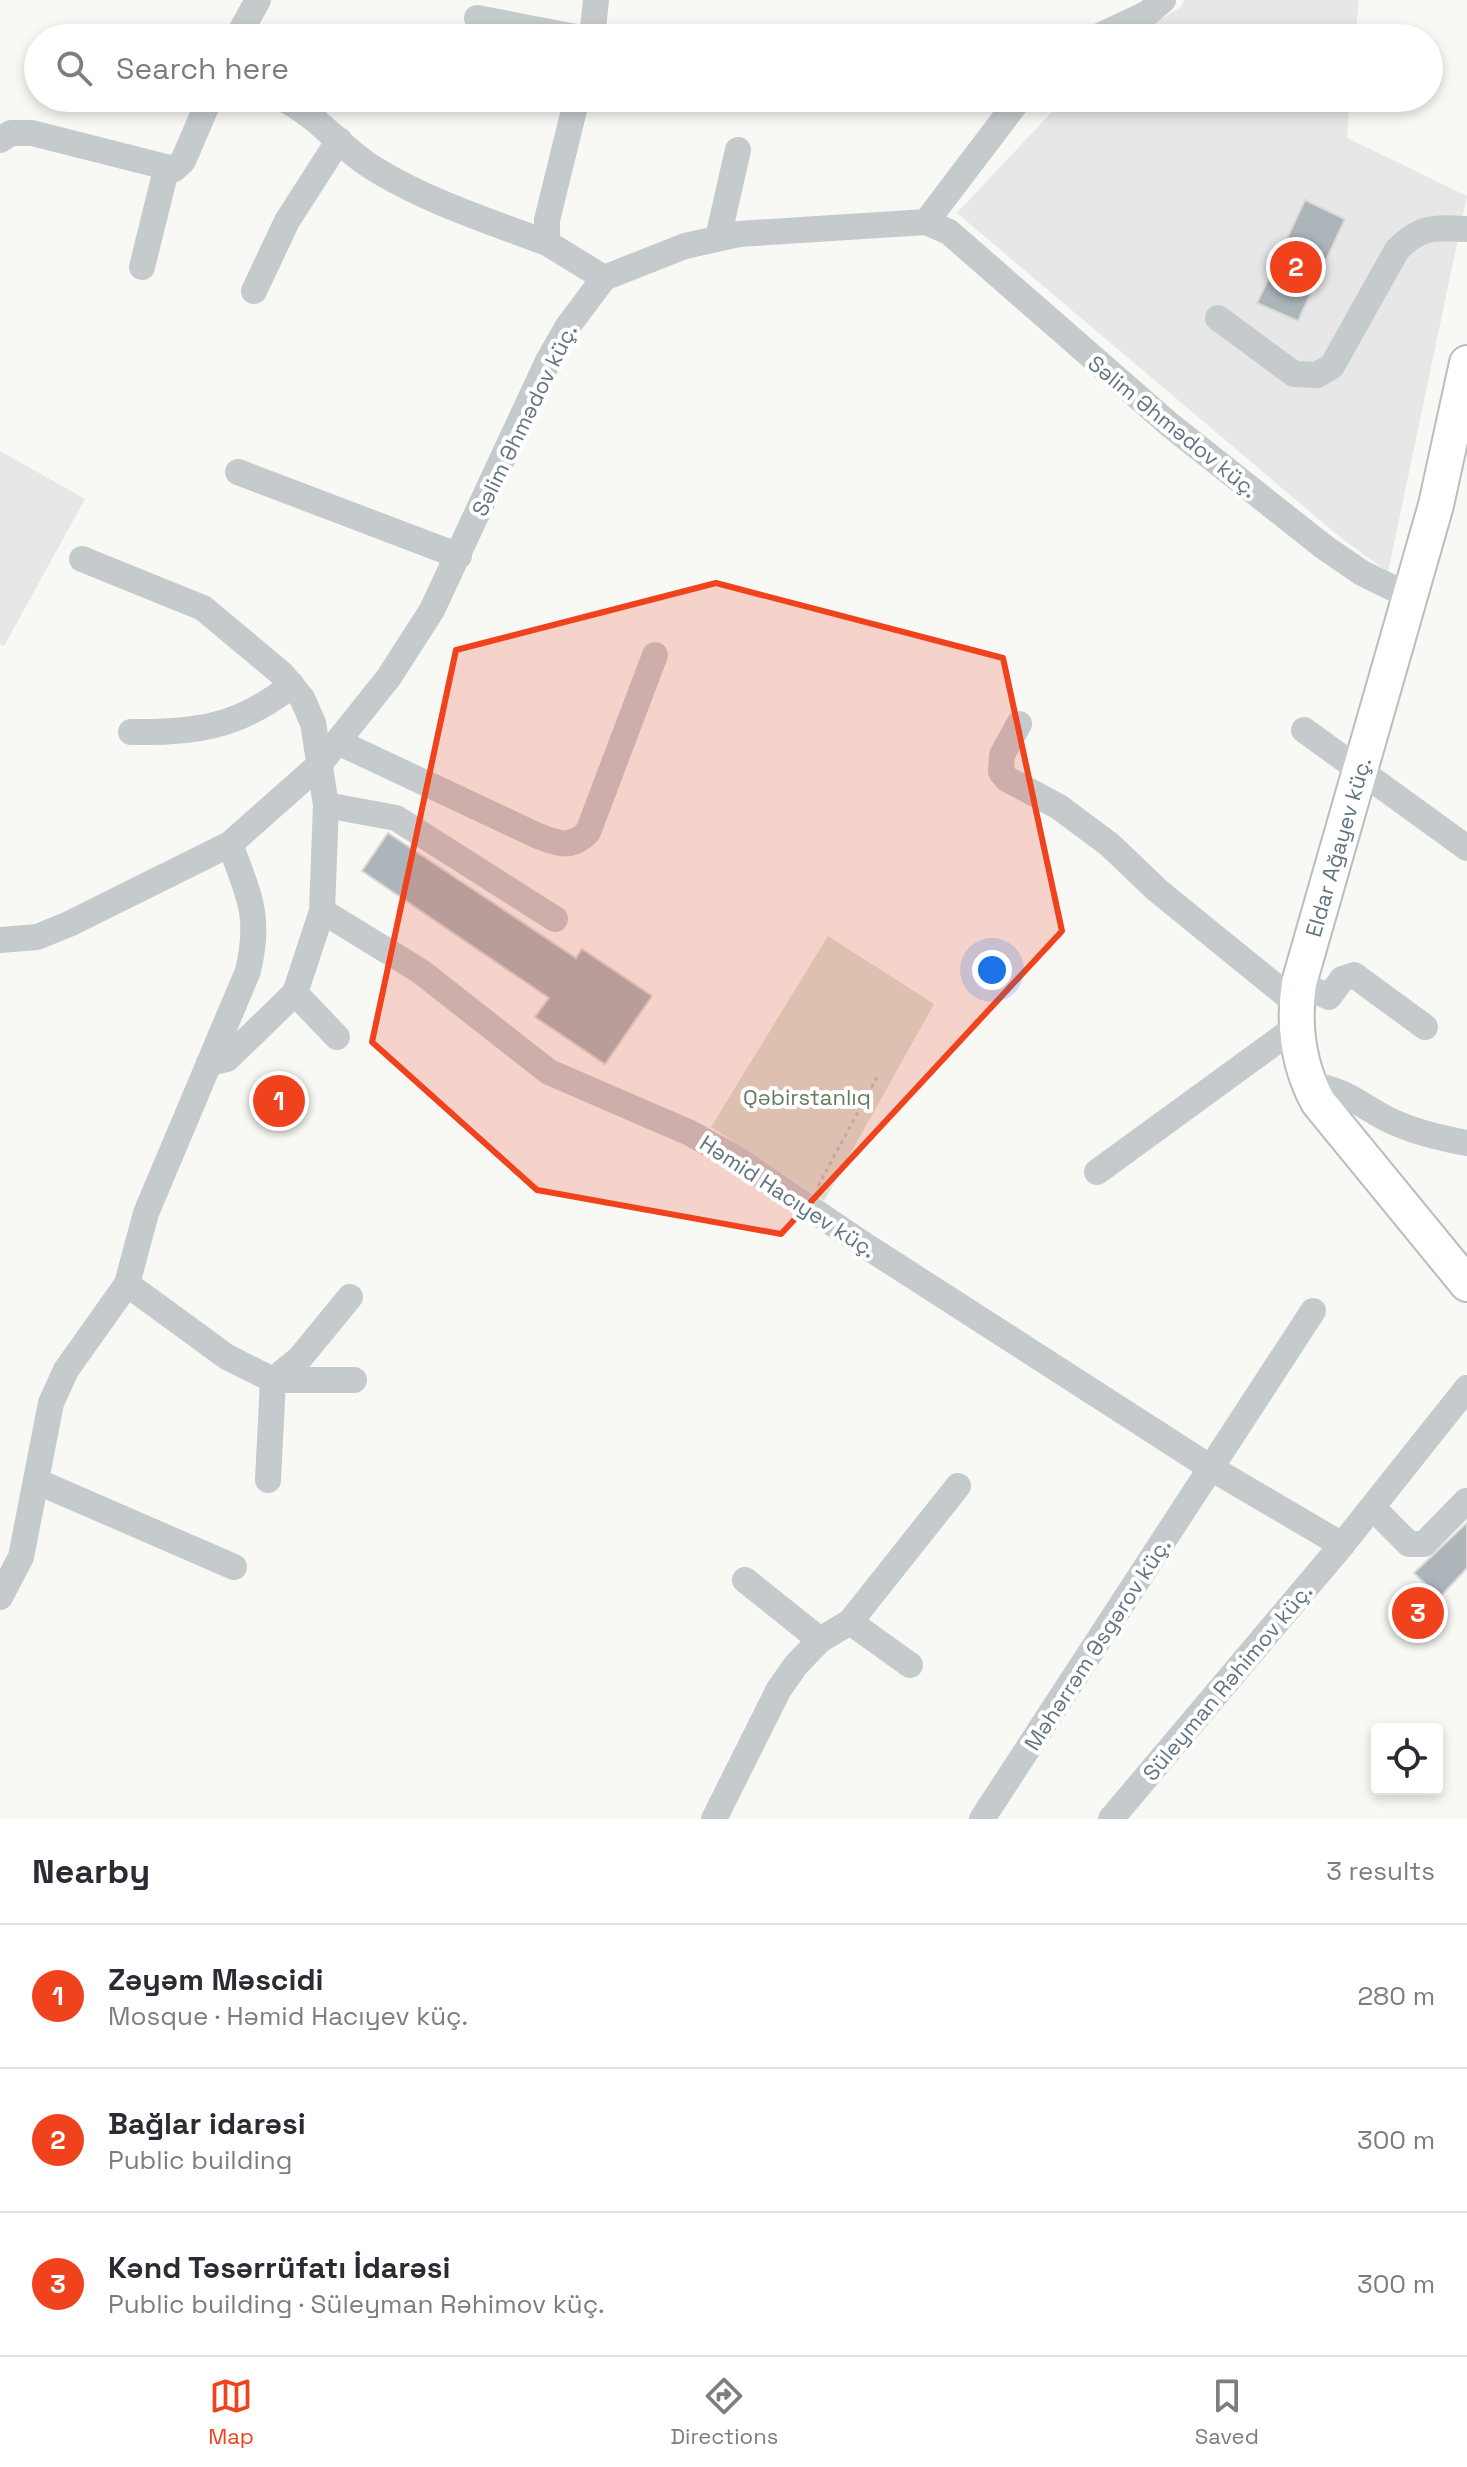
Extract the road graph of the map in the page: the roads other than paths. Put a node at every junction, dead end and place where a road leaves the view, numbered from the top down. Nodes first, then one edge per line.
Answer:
1 (258, 0) edge
2 (596, 0) edge
3 (1163, 0) edge
4 (477, 18) dead end
5 (245, 24) edge
6 (508, 24) edge
7 (593, 24) edge
8 (1125, 24) edge
9 (204, 112) edge
10 (304, 112) edge
11 (574, 112) edge
12 (1009, 112) edge
13 (0, 140) edge
14 (339, 140) junction
15 (738, 150) dead end
16 (166, 170) junction
17 (926, 222) junction
18 (1467, 229) edge
19 (718, 238) junction
20 (547, 243) junction
21 (142, 267) dead end
22 (604, 278) junction
23 (254, 291) dead end
24 (1218, 318) dead end
25 (1467, 363) edge
26 (238, 472) dead end
27 (459, 556) junction
28 (82, 559) dead end
29 (1411, 597) junction
30 (655, 655) dead end
31 (292, 685) junction
32 (1019, 724) dead end
33 (1304, 730) dead end
34 (131, 732) dead end
35 (338, 742) junction
36 (318, 766) junction
37 (1359, 773) junction
38 (326, 805) junction
39 (230, 844) junction
40 (1467, 848) edge
41 (322, 911) junction
42 (555, 919) dead end
43 (1, 941) edge
44 (295, 993) junction
45 (1297, 1004) junction
46 (1425, 1027) dead end
47 (337, 1037) dead end
48 (209, 1063) junction
49 (1309, 1085) junction
50 (1467, 1143) edge
51 (1097, 1172) dead end
52 (127, 1284) junction
53 (1467, 1284) edge
54 (350, 1297) dead end
55 (1313, 1311) dead end
56 (273, 1380) junction
57 (354, 1380) dead end
58 (1467, 1388) edge
59 (1211, 1468) junction
60 (268, 1480) dead end
61 (36, 1481) junction
62 (958, 1486) dead end
63 (1466, 1501) edge
64 (1373, 1508) junction
65 (1342, 1545) junction
66 (234, 1567) dead end
67 (745, 1580) dead end
68 (0, 1597) edge
69 (850, 1622) junction
70 (820, 1640) junction
71 (910, 1665) dead end
72 (714, 1819) edge
73 (982, 1819) edge
74 (1111, 1819) edge

1 - 5 street
2 - 7 street
3 - 8 street
4 - 6 street
9 - 16 street
10 - 14 street
11 - 20 street
12 - 17 street
13 - 16 street
14 - 20 street
14 - 23 street
15 - 19 street
16 - 21 street
17 - 19 street
17 - 29 street, Səlim Əhmədov küç.
18 - 24 street
19 - 22 street
20 - 22 street
22 - 27 street, Səlim Əhmədov küç.
25 - 29 main road, Eldar Ağayev küç.
26 - 27 street
27 - 35 street, Səlim Əhmədov küç.
28 - 31 street
29 - 37 main road, Eldar Ağayev küç.
30 - 35 street
31 - 34 street
31 - 36 street
32 - 45 street
33 - 37 street
35 - 36 street, Səlim Əhmədov küç.
36 - 38 street
36 - 39 street, Səlim Əhmədov küç.
37 - 40 street
37 - 45 main road, Eldar Ağayev küç.
38 - 41 street
38 - 42 street
39 - 43 street, Səlim Əhmədov küç.
39 - 48 street
41 - 44 street
41 - 59 street, Həmid Hacıyev küç.
44 - 47 street
44 - 48 street
45 - 46 street
45 - 49 main road, Eldar Ağayev küç.
45 - 51 street
48 - 52 street
49 - 50 street
49 - 53 main road, Eldar Ağayev küç.
52 - 56 street
52 - 61 street
54 - 56 street
55 - 59 street, Məhərrəm Əsgərov küç.
56 - 57 street
56 - 60 street
58 - 64 street, Süleyman Rəhimov küç.
59 - 65 street, Həmid Hacıyev küç.
59 - 73 street, Məhərrəm Əsgərov küç.
61 - 66 street
61 - 68 street
62 - 69 street
63 - 64 street
64 - 65 street, Süleyman Rəhimov küç.
65 - 74 street, Süleyman Rəhimov küç.
67 - 70 street
69 - 70 street
69 - 71 street
70 - 72 street

